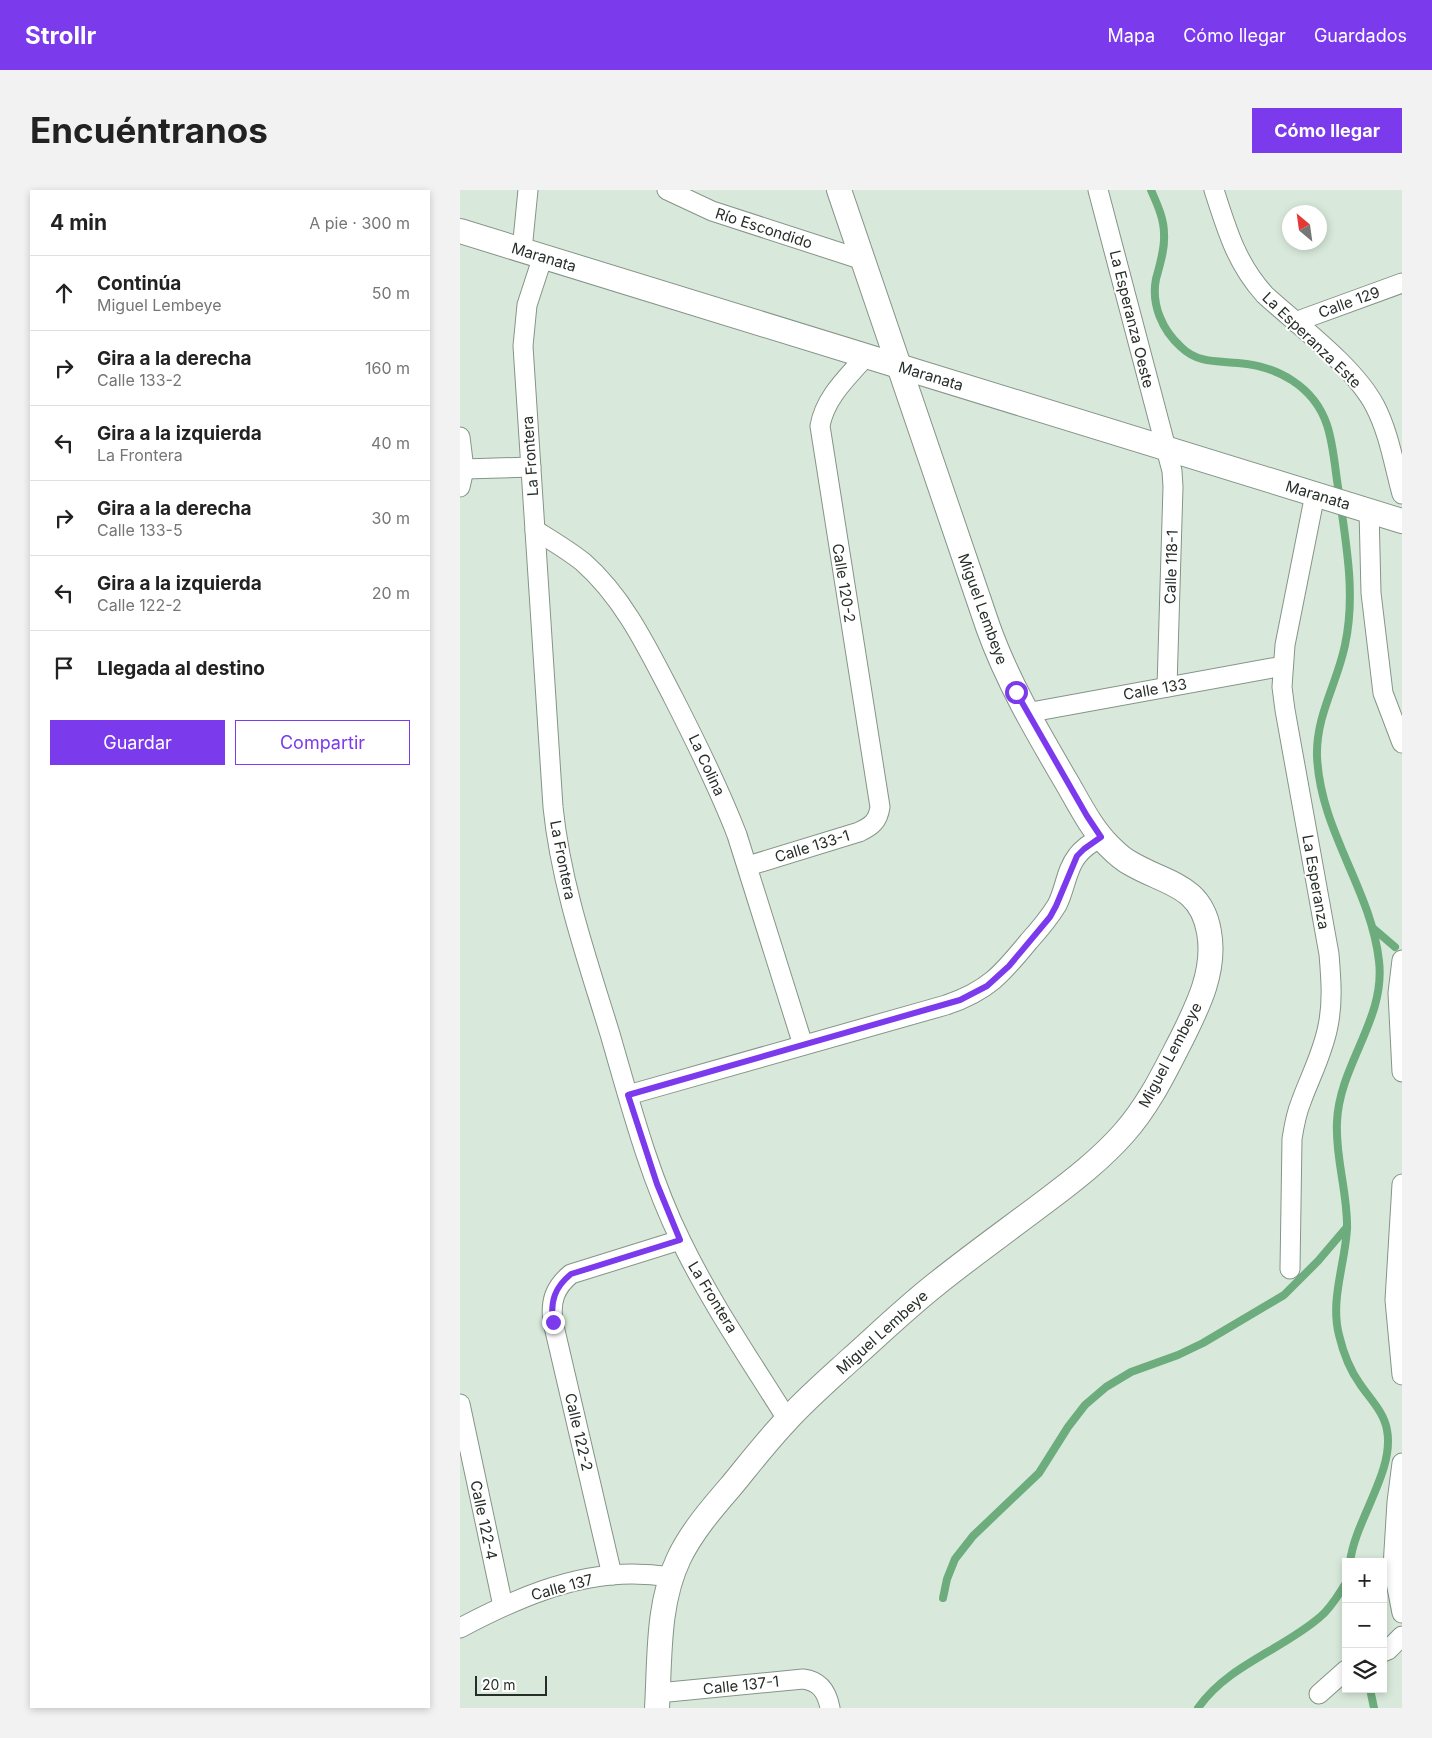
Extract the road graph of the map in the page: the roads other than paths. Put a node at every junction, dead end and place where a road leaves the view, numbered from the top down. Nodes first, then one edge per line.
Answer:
1 (528, 190) edge
2 (667, 190) edge
3 (839, 190) edge
4 (1098, 190) edge
5 (1214, 190) edge
6 (460, 231) edge
7 (532, 253) junction
8 (863, 260) junction
9 (1402, 282) edge
10 (1295, 322) junction
11 (866, 356) junction
12 (899, 366) junction
13 (460, 437) edge
14 (1165, 448) junction
15 (531, 467) junction
16 (462, 478) edge
17 (1315, 494) junction
18 (1402, 494) edge
19 (1369, 510) junction
20 (1402, 521) edge
21 (535, 530) junction
22 (1283, 666) junction
23 (1167, 687) junction
24 (1026, 712) junction
25 (1402, 743) edge
26 (874, 824) joint
27 (1101, 837) junction
28 (748, 866) junction
29 (1402, 960) edge
30 (803, 1046) junction
31 (1402, 1072) edge
32 (628, 1095) junction
33 (1402, 1184) edge
34 (680, 1240) junction
35 (1290, 1269) dead end
36 (1402, 1375) edge
37 (460, 1404) edge
38 (788, 1419) junction
39 (1402, 1462) edge
40 (612, 1575) junction
41 (671, 1577) junction
42 (502, 1606) junction
43 (1402, 1613) edge
44 (460, 1628) edge
45 (1402, 1636) edge
46 (1387, 1650) edge
47 (1342, 1674) edge
48 (1319, 1694) dead end
49 (658, 1701) edge
50 (830, 1708) edge

1 - 7 street, La Frontera
2 - 8 street, Río Escondido
3 - 8 street, Miguel Lembeye
4 - 14 street, La Esperanza Oeste
5 - 10 street, La Esperanza Este
6 - 7 street, Maranata
7 - 11 street, Maranata
7 - 15 street, La Frontera
8 - 12 street, Miguel Lembeye
9 - 10 street, Calle 129
10 - 18 street, La Esperanza Este
11 - 12 street, Maranata
11 - 26 street, Calle 120-2
12 - 14 street, Maranata
12 - 24 street, Miguel Lembeye
13 - 16 street
14 - 17 street, Maranata
14 - 23 street, Calle 118-1
15 - 16 street
15 - 21 street, La Frontera
17 - 19 street, Maranata
17 - 22 street, La Esperanza
19 - 20 street, Maranata
19 - 25 street
21 - 28 street, La Colina
21 - 32 street, La Frontera
22 - 23 street, Calle 133
22 - 35 street, La Esperanza
23 - 24 street, Calle 133
24 - 27 street, Miguel Lembeye
26 - 28 street, Calle 133-1
27 - 30 street
27 - 38 street, Miguel Lembeye
28 - 30 street, La Colina
29 - 31 street
30 - 32 street
32 - 34 street, La Frontera
33 - 36 street
34 - 38 street, La Frontera
34 - 40 street, Calle 122-2
37 - 42 street, Calle 122-4
38 - 41 street, Miguel Lembeye
39 - 43 street
40 - 41 street, Calle 137
40 - 42 street, Calle 137
41 - 49 street, Miguel Lembeye
42 - 44 street, Calle 137
45 - 46 street
47 - 48 street
49 - 50 street, Calle 137-1

